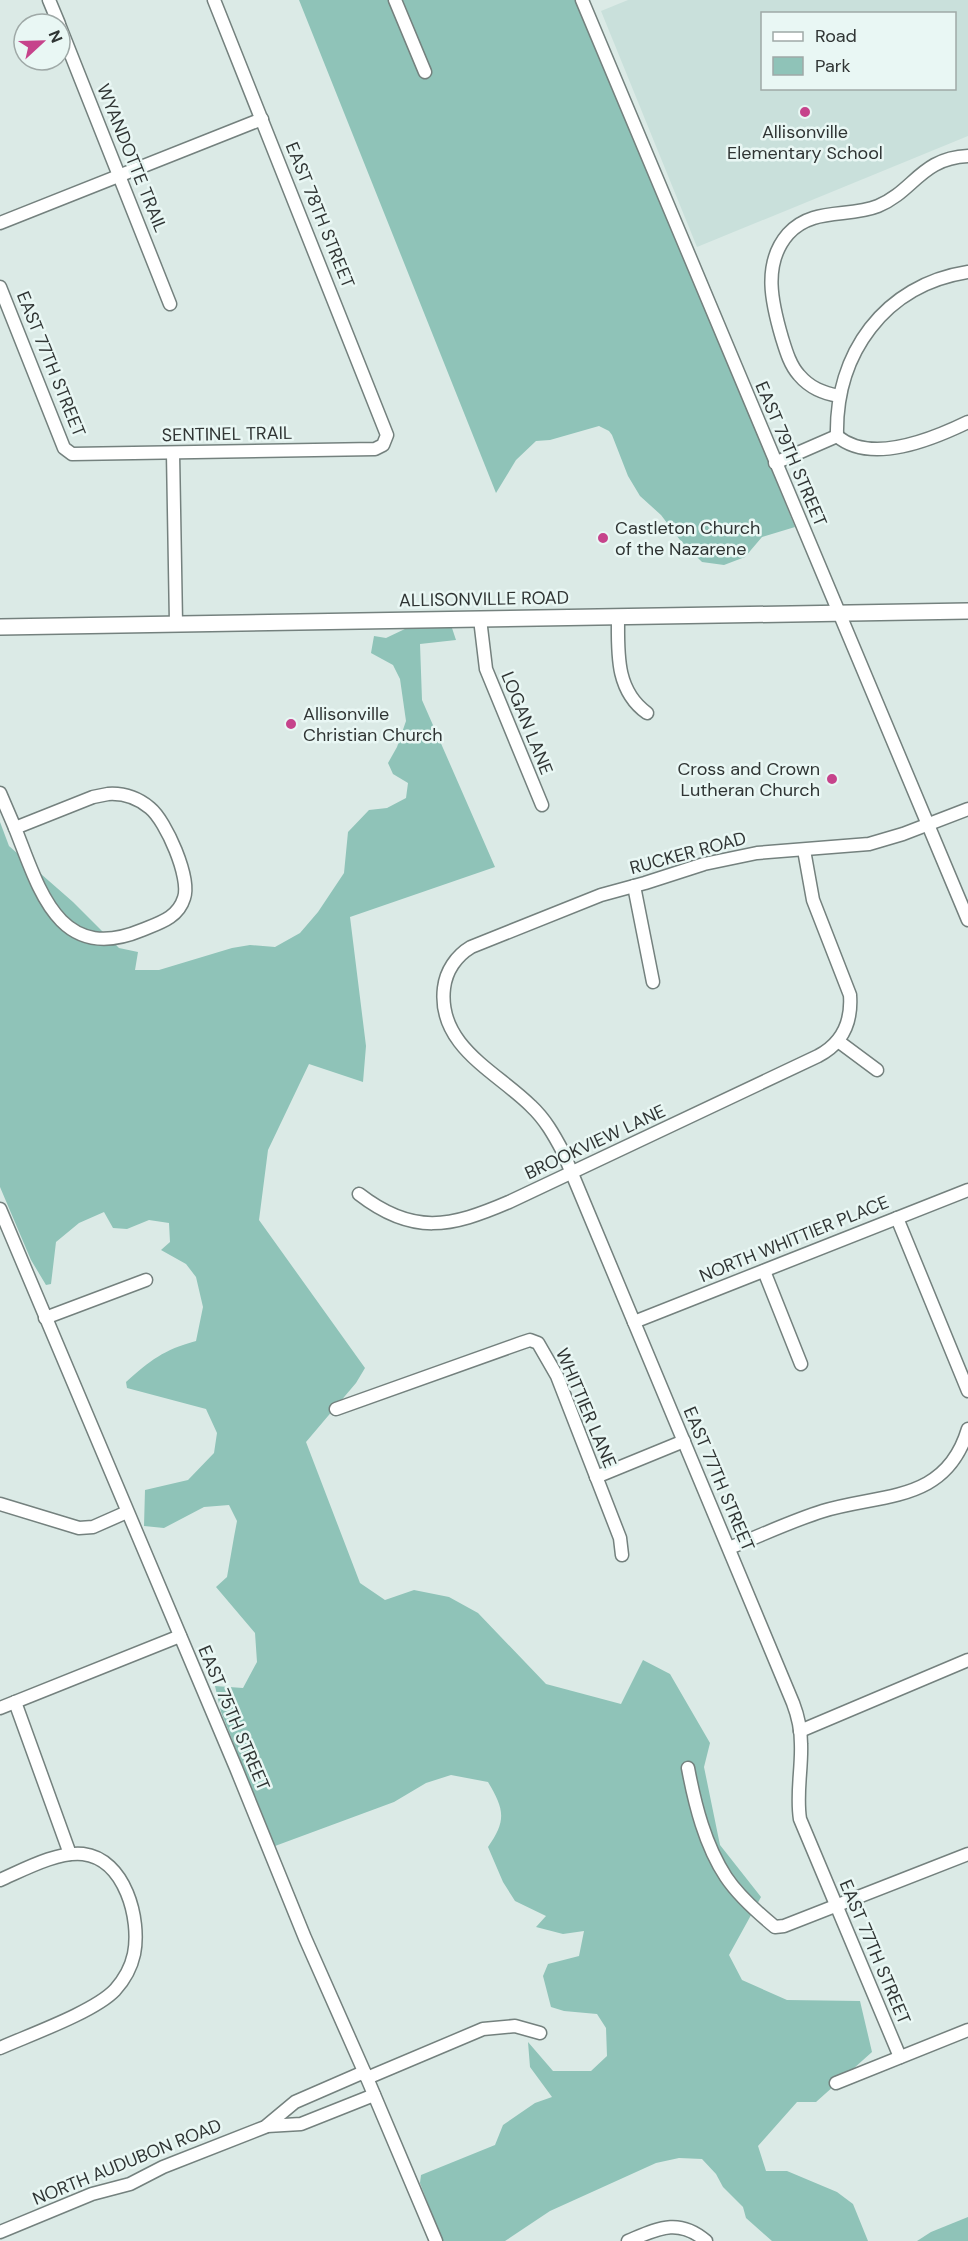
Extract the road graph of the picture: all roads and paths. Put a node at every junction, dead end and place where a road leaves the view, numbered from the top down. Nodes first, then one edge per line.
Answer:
1 (214, 0) edge
2 (395, 0) edge
3 (582, 0) edge
4 (72, 57) edge
5 (425, 72) dead end
6 (262, 119) junction
7 (968, 156) edge
8 (120, 176) junction
9 (0, 223) edge
10 (968, 272) edge
11 (0, 287) edge
12 (170, 304) dead end
13 (839, 396) junction
14 (968, 422) edge
15 (837, 436) junction
16 (384, 444) joint
17 (70, 453) joint
18 (173, 453) junction
19 (775, 463) junction
20 (968, 611) edge
21 (838, 613) junction
22 (618, 617) junction
23 (480, 619) junction
24 (176, 623) junction
25 (0, 627) edge
26 (647, 713) dead end
27 (0, 793) edge
28 (542, 805) dead end
29 (968, 809) edge
30 (927, 824) junction
31 (15, 828) junction
32 (804, 850) junction
33 (634, 886) junction
34 (968, 920) edge
35 (461, 954) joint
36 (653, 982) dead end
37 (838, 1041) junction
38 (877, 1070) dead end
39 (572, 1173) junction
40 (968, 1190) edge
41 (359, 1194) dead end
42 (0, 1209) edge
43 (897, 1218) junction
44 (764, 1270) junction
45 (146, 1280) dead end
46 (45, 1318) junction
47 (634, 1322) junction
48 (801, 1364) dead end
49 (968, 1391) edge
50 (336, 1409) dead end
51 (968, 1429) edge
52 (684, 1441) junction
53 (966, 1444) edge
54 (596, 1477) junction
55 (0, 1504) edge
56 (127, 1512) junction
57 (729, 1548) junction
58 (622, 1555) dead end
59 (180, 1636) junction
60 (968, 1660) edge
61 (15, 1702) junction
62 (0, 1708) edge
63 (800, 1731) junction
64 (688, 1768) dead end
65 (70, 1854) junction
66 (968, 1854) edge
67 (0, 1880) edge
68 (836, 1906) junction
69 (968, 2030) edge
70 (540, 2033) dead end
71 (0, 2048) edge
72 (900, 2057) junction
73 (366, 2075) junction
74 (836, 2083) dead end
75 (374, 2095) junction
76 (267, 2126) junction
77 (0, 2232) edge
78 (436, 2241) edge
79 (628, 2241) edge
80 (706, 2241) edge

1 - 6 street, EAST 78TH STREET
2 - 5 street
3 - 19 street, EAST 79TH STREET
4 - 8 street, WYANDOTTE TRAIL
6 - 8 street
6 - 16 street, EAST 78TH STREET
7 - 13 street
8 - 9 street
8 - 12 street, WYANDOTTE TRAIL
10 - 13 street
11 - 17 street, EAST 77TH STREET
13 - 15 street
14 - 15 street
15 - 19 street
16 - 18 street, SENTINEL TRAIL
17 - 18 street, SENTINEL TRAIL
18 - 24 street
19 - 21 street, EAST 79TH STREET
20 - 21 main road, ALLISONVILLE ROAD
21 - 22 main road, ALLISONVILLE ROAD
21 - 30 street, EAST 79TH STREET
22 - 23 main road, ALLISONVILLE ROAD
22 - 26 street
23 - 24 main road, ALLISONVILLE ROAD
23 - 28 street, LOGAN LANE
24 - 25 main road, ALLISONVILLE ROAD
27 - 31 street
29 - 30 street, RUCKER ROAD
30 - 32 street, RUCKER ROAD
30 - 34 street, EAST 79TH STREET
31 - 31 street
32 - 33 street, RUCKER ROAD
32 - 37 street
33 - 35 street, RUCKER ROAD
33 - 36 street
35 - 39 street, EAST 77TH STREET
37 - 38 street
37 - 39 street, BROOKVIEW LANE
39 - 41 street, BROOKVIEW LANE
39 - 47 street, EAST 77TH STREET
40 - 43 street, NORTH WHITTIER PLACE
42 - 46 street, EAST 75TH STREET
43 - 44 street, NORTH WHITTIER PLACE
43 - 49 street
44 - 47 street, NORTH WHITTIER PLACE
44 - 48 street
45 - 46 street
46 - 56 street, EAST 75TH STREET
47 - 52 street, EAST 77TH STREET
50 - 54 street, WHITTIER LANE
51 - 53 street
52 - 54 street
52 - 57 street, EAST 77TH STREET
53 - 57 street
54 - 58 street, WHITTIER LANE
55 - 56 street
56 - 59 street, EAST 75TH STREET
57 - 63 street, EAST 77TH STREET
59 - 61 street
59 - 73 street, EAST 75TH STREET
60 - 63 street
61 - 62 street
61 - 65 street
63 - 68 street, EAST 77TH STREET
64 - 68 street
65 - 67 street
65 - 71 street
66 - 68 street
68 - 72 street, EAST 77TH STREET
69 - 72 street
70 - 73 street, NORTH AUDUBON ROAD
72 - 74 street
73 - 75 street, EAST 75TH STREET
73 - 76 street, NORTH AUDUBON ROAD
75 - 76 street, NORTH AUDUBON ROAD
75 - 78 street, EAST 75TH STREET
76 - 77 street, NORTH AUDUBON ROAD
79 - 80 street

